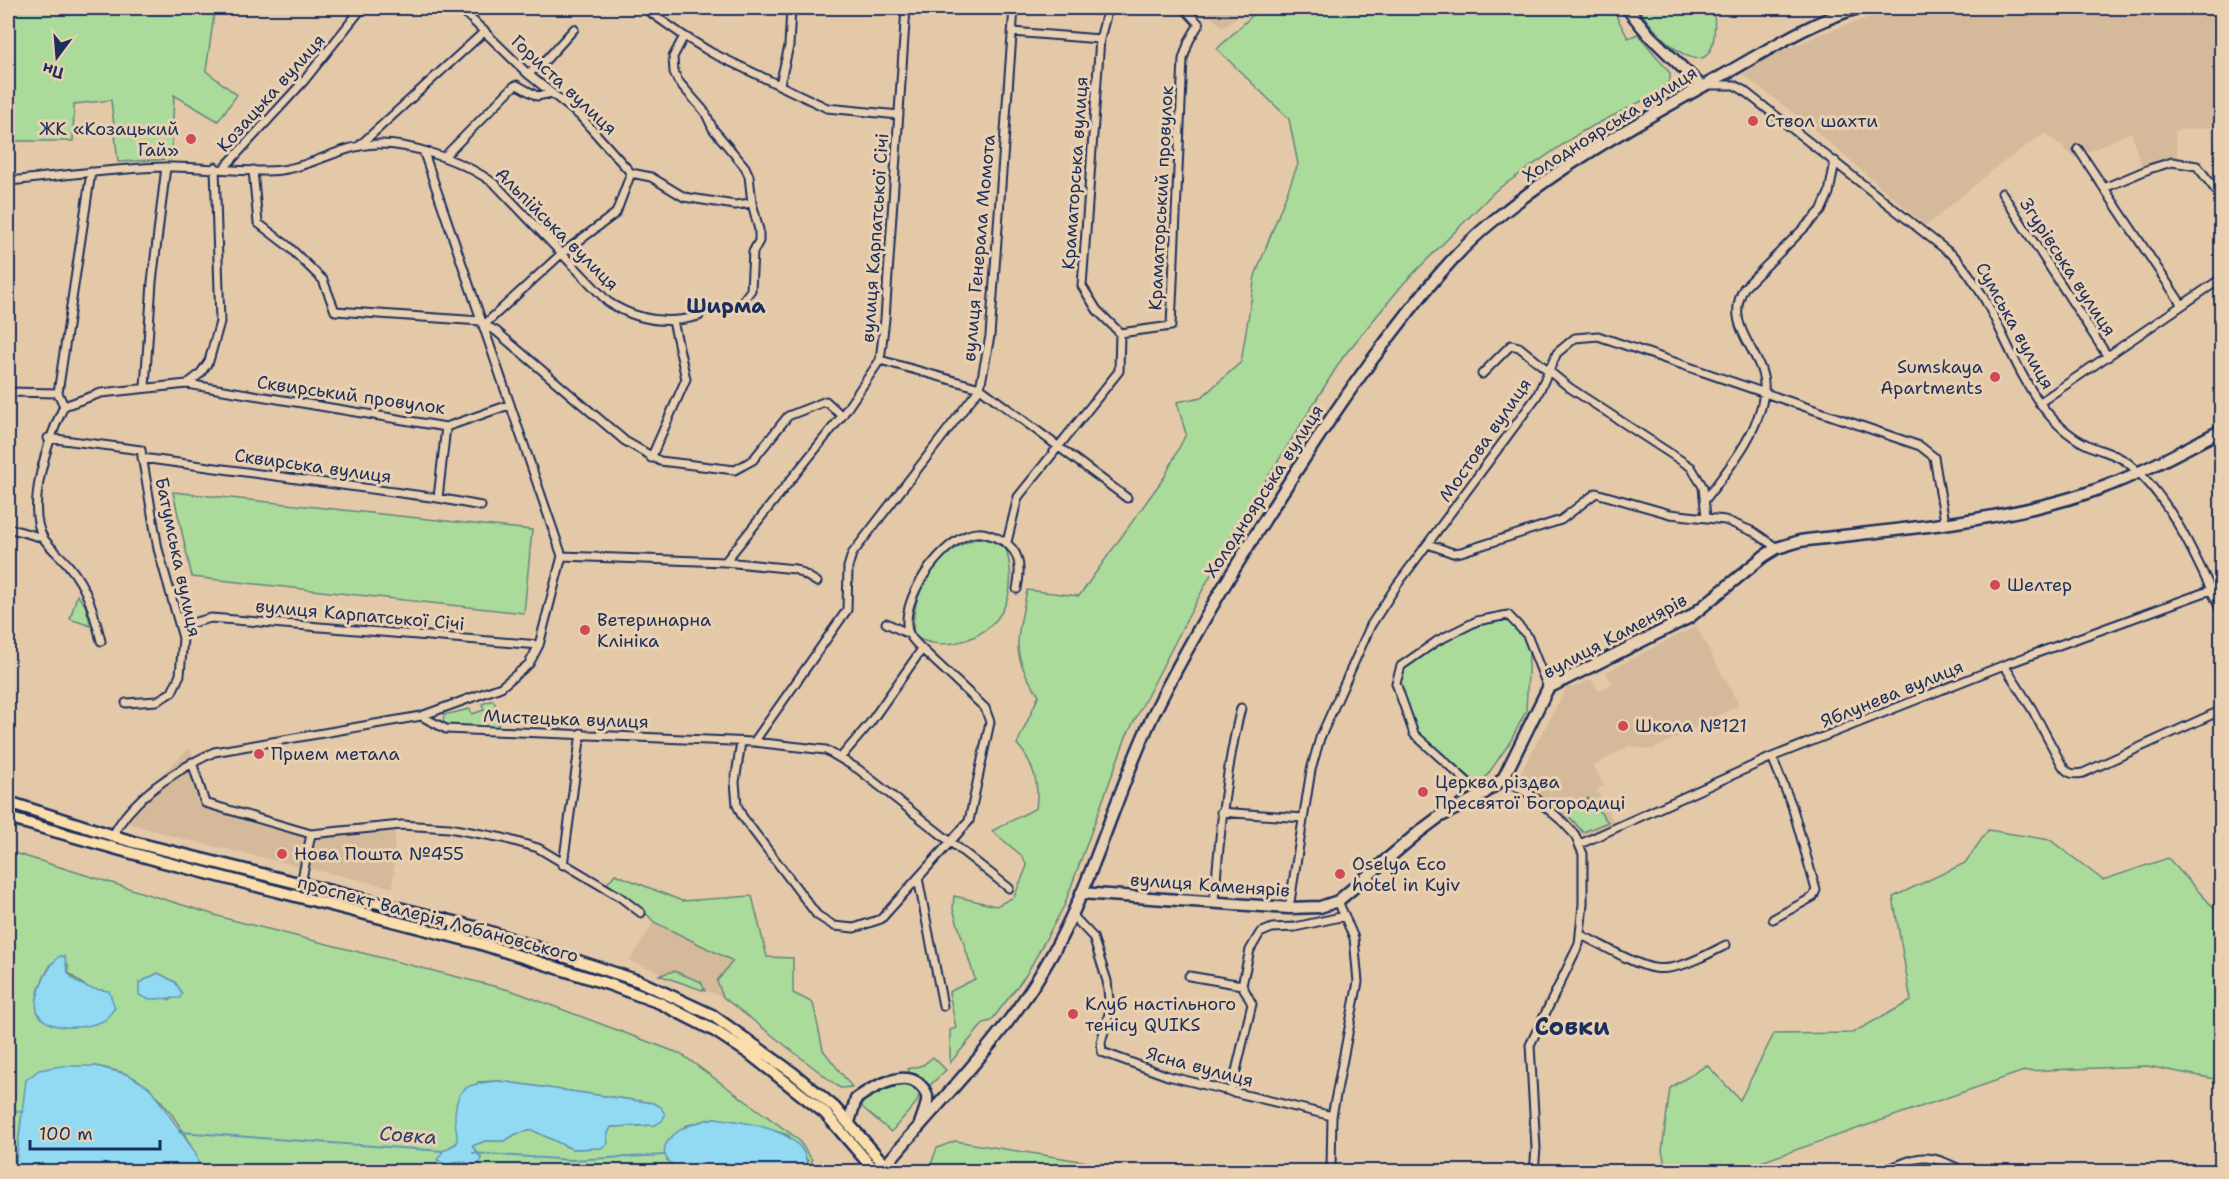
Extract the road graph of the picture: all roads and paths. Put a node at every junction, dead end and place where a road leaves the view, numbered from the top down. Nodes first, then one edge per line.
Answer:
1 (362, 8) edge
2 (460, 8) edge
3 (644, 8) edge
4 (790, 8) edge
5 (906, 8) edge
6 (1014, 8) edge
7 (1108, 8) edge
8 (1185, 8) edge
9 (1628, 8) edge
10 (1858, 8) edge
11 (574, 29) dead end
12 (485, 31) junction
13 (1012, 32) junction
14 (684, 36) junction
15 (1100, 39) junction
16 (528, 74) junction
17 (780, 84) junction
18 (1701, 86) junction
19 (552, 93) junction
20 (899, 115) junction
21 (359, 146) junction
22 (2078, 148) dead end
23 (424, 153) junction
24 (444, 156) junction
25 (1835, 161) junction
26 (166, 166) junction
27 (215, 167) junction
28 (225, 167) junction
29 (253, 170) junction
30 (92, 172) junction
31 (631, 172) junction
32 (8, 181) edge
33 (2104, 188) junction
34 (2002, 193) dead end
35 (2222, 198) edge
36 (752, 203) junction
37 (560, 255) junction
38 (2222, 278) edge
39 (741, 303) dead end
40 (2182, 305) junction
41 (699, 316) dead end
42 (673, 321) junction
43 (482, 323) junction
44 (1119, 333) junction
45 (2108, 357) junction
46 (880, 360) junction
47 (1548, 372) junction
48 (1482, 374) dead end
49 (187, 384) junction
50 (145, 387) junction
51 (980, 388) junction
52 (8, 392) edge
53 (1764, 392) junction
54 (58, 393) junction
55 (2039, 403) junction
56 (509, 405) junction
57 (64, 406) junction
58 (842, 416) junction
59 (446, 427) junction
60 (2222, 430) edge
61 (48, 438) junction
62 (1060, 446) junction
63 (141, 454) junction
64 (651, 458) junction
65 (2138, 472) junction
66 (438, 498) junction
67 (1127, 498) dead end
68 (1706, 500) junction
69 (481, 506) dead end
70 (1706, 517) junction
71 (1945, 522) junction
72 (8, 528) edge
73 (43, 538) junction
74 (1007, 542) junction
75 (1428, 544) junction
76 (1777, 548) junction
77 (562, 556) junction
78 (725, 562) junction
79 (817, 582) dead end
80 (2222, 586) edge
81 (1017, 589) dead end
82 (2211, 591) junction
83 (2222, 613) edge
84 (886, 623) dead end
85 (180, 626) junction
86 (909, 634) junction
87 (101, 641) dead end
88 (539, 645) junction
89 (922, 649) junction
90 (2004, 665) junction
91 (1548, 688) junction
92 (126, 703) dead end
93 (1241, 708) dead end
94 (2222, 710) edge
95 (421, 716) junction
96 (581, 733) junction
97 (741, 742) junction
98 (754, 742) junction
99 (841, 757) junction
100 (1773, 757) junction
101 (192, 762) junction
102 (1503, 778) junction
103 (1482, 795) junction
104 (8, 802) edge
105 (1221, 812) junction
106 (8, 818) edge
107 (1303, 818) junction
108 (311, 834) junction
109 (112, 836) junction
110 (950, 843) junction
111 (1580, 844) junction
112 (108, 847) junction
113 (563, 865) junction
114 (918, 878) junction
115 (301, 884) junction
116 (1009, 888) dead end
117 (1081, 893) junction
118 (1338, 901) junction
119 (1214, 902) junction
120 (1289, 908) junction
121 (641, 913) dead end
122 (1073, 916) junction
123 (1345, 916) junction
124 (1773, 919) dead end
125 (1581, 934) junction
126 (1726, 945) dead end
127 (1189, 976) dead end
128 (1242, 985) junction
129 (943, 1006) dead end
130 (1231, 1092) junction
131 (1332, 1116) junction
132 (849, 1122) junction
133 (919, 1128) junction
134 (1333, 1169) edge
135 (883, 1170) edge
136 (1323, 1172) edge
137 (1534, 1172) edge
138 (1882, 1172) edge
139 (1965, 1172) edge

1 - 28 street, Козацька вулиця
2 - 12 street, Гориста вулиця
3 - 14 street
4 - 17 street
5 - 20 street, вулиця Карпатської Січі
6 - 13 street, вулиця Генерала Момота
7 - 15 street, Краматорська вулиця
8 - 44 street, Краматорський провулок
9 - 18 main road
10 - 18 main road, Холодноярська вулиця
11 - 16 street
12 - 16 street, Гориста вулиця
12 - 21 street, Альпійська вулиця
13 - 15 street
13 - 51 street, вулиця Генерала Момота
14 - 17 street
14 - 36 street
15 - 44 street, Краматорська вулиця
16 - 19 street, Гориста вулиця
17 - 20 street
18 - 25 street, Сумська вулиця
18 - 117 main road, Холодноярська вулиця
19 - 24 street
19 - 31 street, Гориста вулиця
20 - 46 street, вулиця Карпатської Січі
21 - 23 street, Альпійська вулиця
21 - 29 street, Альпійська вулиця
22 - 33 street
23 - 24 street, Альпійська вулиця
23 - 43 street
24 - 37 street, Альпійська вулиця
25 - 53 street
25 - 55 street, Сумська вулиця
26 - 27 street, Козацька вулиця
26 - 30 street, Козацька вулиця
26 - 50 street
27 - 28 street, Козацька вулиця
27 - 49 street
28 - 29 street, Альпійська вулиця
29 - 43 street
30 - 32 street, Козацька вулиця
30 - 54 street
31 - 36 street, Гориста вулиця
31 - 37 street
33 - 35 street
33 - 40 street
34 - 45 street, Згурівська вулиця
36 - 39 street
37 - 42 street, Альпійська вулиця
37 - 43 street
38 - 40 street
40 - 45 street
41 - 42 street, Альпійська вулиця
42 - 64 street
43 - 56 street
43 - 64 street
44 - 62 street
45 - 55 street
46 - 51 street
46 - 58 street, вулиця Карпатської Січі
47 - 48 street
47 - 53 street, Мостова вулиця
47 - 68 street
47 - 75 street, Мостова вулиця
49 - 50 street, Сквирський провулок
49 - 59 street, Сквирський провулок
50 - 57 street, Сквирський провулок
51 - 62 street
51 - 98 street, вулиця Генерала Момота
52 - 54 street
53 - 68 street
53 - 71 street, Мостова вулиця
54 - 57 street
55 - 65 street, Сумська вулиця
56 - 59 street, Сквирський провулок
56 - 77 street
57 - 61 street
58 - 64 street
58 - 78 street, вулиця Карпатської Січі
59 - 66 street
60 - 65 main road, вулиця Каменярів
61 - 63 street, Сквирська вулиця
61 - 73 street
62 - 67 street
62 - 74 street
63 - 66 street, Сквирська вулиця
63 - 85 street, Батумська вулиця
65 - 71 main road, вулиця Каменярів
65 - 82 street, Сумська вулиця
66 - 69 street, Сквирська вулиця
68 - 70 street
70 - 75 street
70 - 76 street
71 - 76 main road, вулиця Каменярів
72 - 73 street
73 - 87 street
74 - 81 street
74 - 86 street
75 - 107 street, Мостова вулиця
76 - 91 main road, вулиця Каменярів
77 - 78 street
77 - 88 street
78 - 79 street
80 - 82 street, Яблунева вулиця
82 - 83 street, Сумська вулиця
82 - 90 street, Яблунева вулиця
84 - 86 street
85 - 88 street, вулиця Карпатської Січі
85 - 92 street, Батумська вулиця
86 - 89 street
88 - 95 street
89 - 99 street
89 - 110 street
90 - 94 street
90 - 100 street, Яблунева вулиця
91 - 102 main road, вулиця Каменярів
91 - 103 street
93 - 105 street
95 - 96 street, Мистецька вулиця
95 - 101 street
96 - 97 street, Мистецька вулиця
96 - 113 street
97 - 98 street, Мистецька вулиця
97 - 114 street
98 - 99 street, Мистецька вулиця
99 - 110 street, Мистецька вулиця
100 - 111 street, Яблунева вулиця
100 - 124 street
101 - 108 street
101 - 109 street
102 - 103 main road, вулиця Каменярів
102 - 111 street
103 - 118 main road, вулиця Каменярів
104 - 109 main road, проспект Валерія Лобановського
105 - 107 street
105 - 119 street
106 - 112 main road, проспект Валерія Лобановського
107 - 120 street, Мостова вулиця
108 - 113 street
108 - 115 street
109 - 112 street
109 - 115 main road, проспект Валерія Лобановського
110 - 114 street
110 - 116 street, Мистецька вулиця
111 - 125 street
112 - 135 main road, проспект Валерія Лобановського
113 - 121 street
114 - 129 street
115 - 132 main road, проспект Валерія Лобановського
117 - 119 main road, вулиця Каменярів
117 - 122 main road, Холодноярська вулиця
118 - 120 main road, вулиця Каменярів
118 - 123 street
119 - 120 main road, вулиця Каменярів
122 - 130 street, Ясна вулиця
122 - 133 main road, Холодноярська вулиця
123 - 128 street
123 - 131 street
125 - 126 street
125 - 137 street
127 - 128 street
128 - 130 street
130 - 131 street, Ясна вулиця
131 - 134 street
132 - 133 main road
132 - 135 main road, проспект Валерія Лобановського
133 - 135 main road, Холодноярська вулиця
134 - 136 street
138 - 139 street

